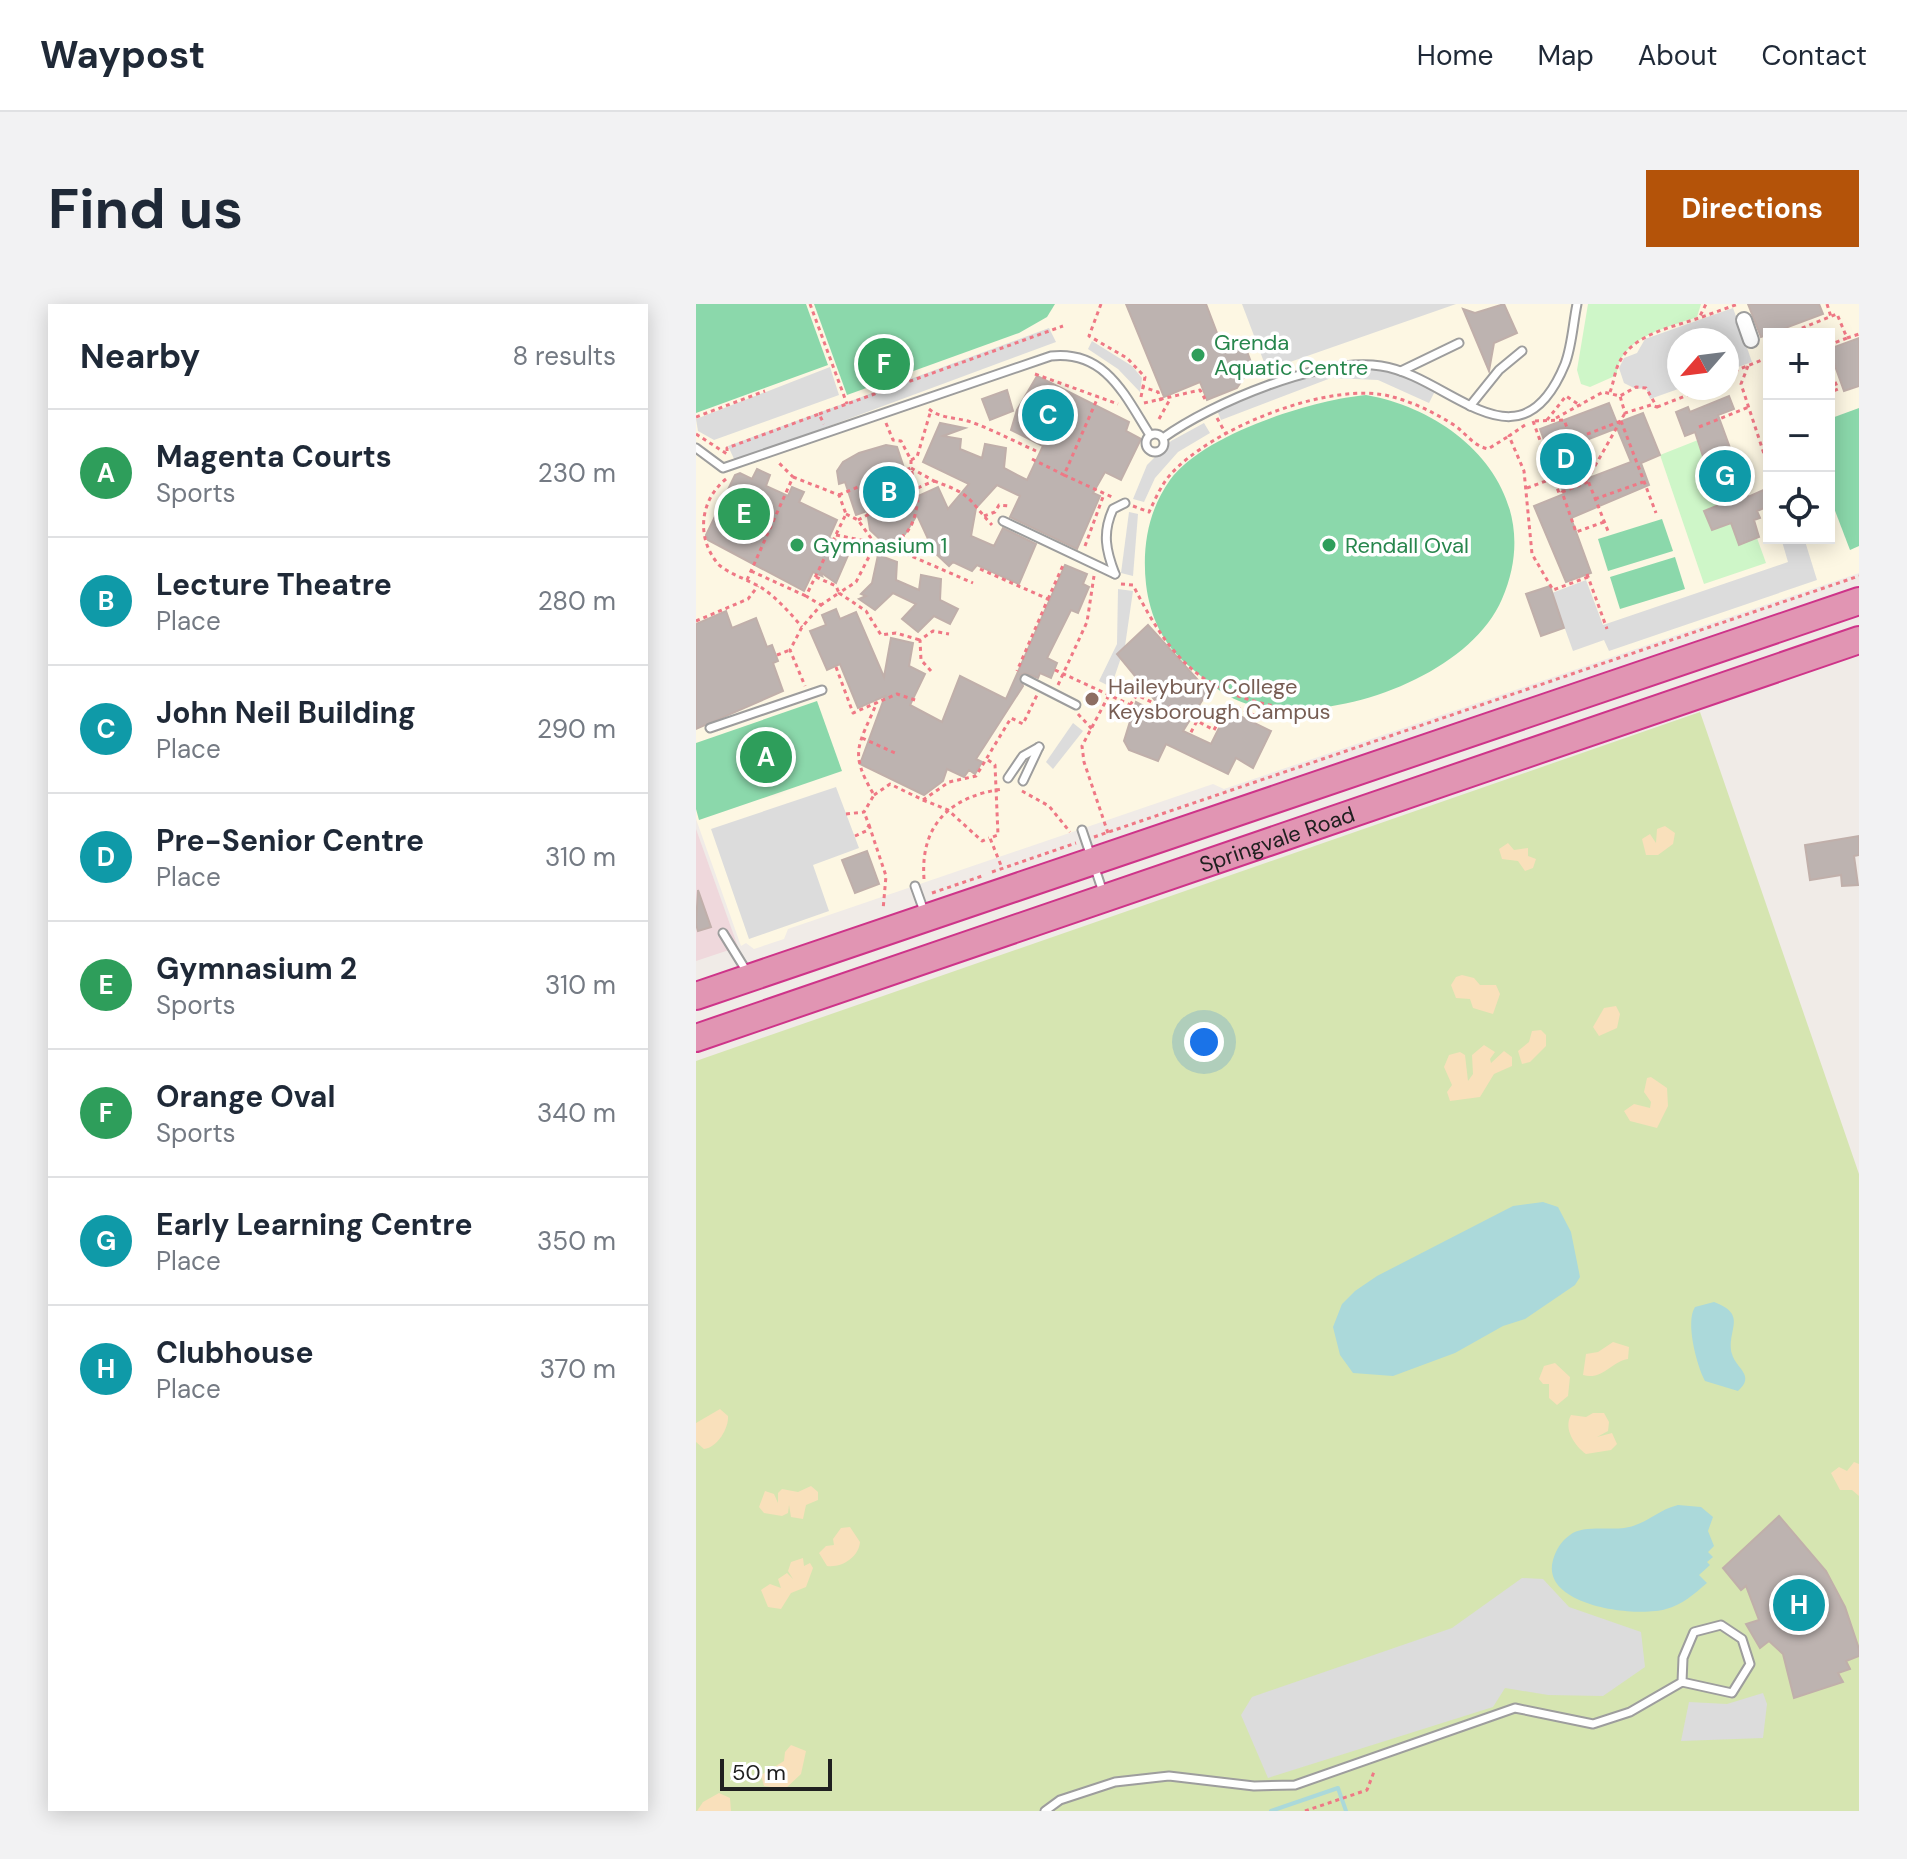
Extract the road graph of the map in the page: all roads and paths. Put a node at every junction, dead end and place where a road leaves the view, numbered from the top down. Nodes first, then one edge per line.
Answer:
1 (810, 304) edge
2 (1101, 304) edge
3 (1577, 304) edge
4 (1706, 304) edge
5 (1738, 304) edge
6 (1827, 304) edge
7 (1831, 317) junction
8 (1699, 318) junction
9 (1744, 320) dead end
10 (1063, 326) dead end
11 (1803, 328) edge
12 (1859, 334) edge
13 (1847, 338) junction
14 (1751, 340) dead end
15 (1459, 343) dead end
16 (1835, 343) edge
17 (1522, 351) dead end
18 (1763, 360) edge
19 (1748, 366) junction
20 (1739, 369) edge
21 (1039, 370) dead end
22 (1401, 371) junction
23 (928, 374) junction
24 (1143, 387) junction
25 (765, 391) dead end
26 (1610, 392) junction
27 (1115, 394) dead end
28 (928, 396) junction
29 (1620, 396) junction
30 (1098, 397) junction
31 (1205, 399) dead end
32 (1170, 400) junction
33 (1675, 400) edge
34 (1161, 401) junction
35 (942, 403) dead end
36 (847, 404) junction
37 (1470, 406) junction
38 (1581, 407) junction
39 (1657, 407) junction
40 (1749, 407) junction
41 (929, 409) junction
42 (1625, 413) junction
43 (819, 414) junction
44 (1215, 415) dead end
45 (696, 417) edge
46 (1159, 419) dead end
47 (1550, 420) junction
48 (1533, 421) junction
49 (1621, 421) junction
50 (873, 427) dead end
51 (1699, 427) dead end
52 (828, 432) junction
53 (696, 434) edge
54 (1226, 434) junction
55 (1150, 435) junction
56 (1509, 436) junction
57 (1571, 437) junction
58 (1163, 438) junction
59 (1542, 445) junction
60 (696, 448) edge
61 (1763, 450) edge
62 (1036, 451) dead end
63 (791, 456) dead end
64 (1032, 459) dead end
65 (911, 460) junction
66 (777, 461) junction
67 (770, 463) dead end
68 (911, 468) junction
69 (1064, 475) junction
70 (730, 476) dead end
71 (793, 477) junction
72 (884, 478) dead end
73 (1554, 478) junction
74 (934, 481) junction
75 (1588, 481) junction
76 (1643, 482) junction
77 (865, 484) dead end
78 (915, 489) junction
79 (1526, 489) junction
80 (1562, 492) junction
81 (1104, 494) junction
82 (839, 495) junction
83 (1595, 499) junction
84 (918, 500) junction
85 (1125, 503) junction
86 (894, 506) dead end
87 (1010, 506) dead end
88 (877, 510) dead end
89 (1656, 513) dead end
90 (846, 514) junction
91 (984, 516) junction
92 (858, 520) junction
93 (1003, 521) dead end
94 (1604, 522) junction
95 (998, 530) dead end
96 (1608, 531) dead end
97 (836, 535) junction
98 (876, 543) junction
99 (886, 545) junction
100 (1080, 557) junction
101 (1065, 560) dead end
102 (1095, 564) junction
103 (980, 569) dead end
104 (751, 571) junction
105 (1859, 576) edge
106 (816, 577) junction
107 (747, 580) junction
108 (973, 583) dead end
109 (1115, 583) dead end
110 (758, 586) junction
111 (839, 593) junction
112 (806, 596) junction
113 (1048, 599) junction
114 (1859, 601) edge
115 (821, 605) junction
116 (696, 621) edge
117 (802, 627) junction
118 (1607, 629) dead end
119 (949, 634) dead end
120 (920, 640) junction
121 (1859, 640) edge
122 (790, 650) junction
123 (777, 655) dead end
124 (836, 667) dead end
125 (1055, 670) dead end
126 (931, 671) dead end
127 (1016, 674) dead end
128 (1064, 674) junction
129 (1025, 679) dead end
130 (1042, 686) junction
131 (822, 690) dead end
132 (1053, 692) junction
133 (808, 693) junction
134 (1109, 695) junction
135 (918, 701) dead end
136 (877, 702) junction
137 (1076, 705) dead end
138 (1197, 721) junction
139 (710, 728) dead end
140 (1190, 734) dead end
141 (862, 738) junction
142 (895, 753) dead end
143 (988, 760) junction
144 (1008, 778) dead end
145 (1023, 781) dead end
146 (1004, 788) dead end
147 (997, 789) junction
148 (1019, 790) dead end
149 (874, 795) junction
150 (923, 800) junction
151 (948, 810) junction
152 (864, 812) junction
153 (846, 814) dead end
154 (869, 825) junction
155 (1082, 830) dead end
156 (855, 836) dead end
157 (990, 838) junction
158 (1076, 843) junction
159 (1101, 847) junction
160 (1002, 868) junction
161 (915, 886) dead end
162 (1105, 897) junction
163 (929, 907) junction
164 (886, 922) junction
165 (723, 933) dead end
166 (752, 977) junction
167 (696, 996) edge
168 (696, 1038) edge
169 (1682, 1682) junction
170 (1379, 1755) junction
171 (1045, 1811) edge
172 (1305, 1811) edge

1 - 36 path
2 - 24 path
3 - 37 lane
4 - 8 path
5 - 8 path
6 - 7 path
7 - 11 path
7 - 13 path
8 - 26 path
9 - 14 street
10 - 23 path
12 - 13 path
13 - 16 path
15 - 22 lane
17 - 37 lane
18 - 19 path
19 - 20 path
19 - 40 path
21 - 30 path
22 - 37 lane
22 - 58 lane
23 - 28 path
23 - 36 path
24 - 34 path
24 - 34 path
25 - 45 path
26 - 29 path
26 - 38 path
27 - 30 path
28 - 41 path
28 - 52 lane
28 - 55 lane
29 - 39 path
29 - 42 path
30 - 69 path
31 - 32 path
32 - 34 path
32 - 46 path
33 - 39 path
35 - 41 path
36 - 43 path
38 - 47 path
38 - 47 path
39 - 42 path
40 - 51 path
40 - 61 path
41 - 62 path
41 - 65 path
42 - 49 path
43 - 52 path
43 - 53 path
44 - 54 path
47 - 48 path
47 - 57 path
48 - 56 path
48 - 59 path
49 - 57 path
49 - 75 path
49 - 76 path
50 - 65 path
52 - 60 lane
54 - 56 path
54 - 85 path
55 - 58 lane
55 - 58 lane
56 - 79 path
57 - 59 path
57 - 75 path
59 - 73 path
63 - 66 path
64 - 69 path
65 - 68 path
66 - 67 path
66 - 71 path
68 - 72 path
68 - 74 path
68 - 78 path
69 - 81 path
70 - 107 path
71 - 82 path
71 - 104 path
73 - 79 path
73 - 80 path
74 - 78 path
74 - 91 path
75 - 80 path
75 - 83 path
76 - 83 path
76 - 89 path
77 - 82 path
78 - 84 path
79 - 118 path
80 - 94 path
81 - 85 path
81 - 100 path
82 - 90 path
83 - 94 path
84 - 86 path
84 - 99 path
85 - 102 lane
87 - 91 path
88 - 92 path
90 - 92 path
90 - 97 path
91 - 95 path
92 - 98 path
93 - 100 lane
94 - 96 path
97 - 98 path
97 - 106 path
98 - 99 path
98 - 111 path
99 - 108 path
100 - 102 lane
101 - 113 path
102 - 128 path
103 - 113 path
104 - 107 path
104 - 112 path
105 - 159 path
106 - 111 path
106 - 112 path
107 - 110 path
109 - 138 path
110 - 116 path
110 - 117 path
111 - 115 path
111 - 120 path
112 - 115 path
113 - 127 path
114 - 159 highway, Springvale Road
115 - 117 path
117 - 122 path
119 - 120 path
120 - 126 path
121 - 162 highway, Springvale Road
122 - 123 path
122 - 133 path
124 - 136 path
125 - 128 path
128 - 132 path
128 - 134 path
129 - 130 lane
130 - 132 lane
130 - 143 path
131 - 133 lane
132 - 137 lane
133 - 139 lane
134 - 138 path
134 - 159 path
135 - 136 path
136 - 141 path
138 - 140 path
141 - 142 path
141 - 149 path
143 - 147 path
143 - 150 path
144 - 145 lane
146 - 147 path
147 - 151 path
147 - 157 path
148 - 158 path
149 - 150 path
149 - 152 path
150 - 151 path
151 - 157 path
151 - 163 path
152 - 153 path
152 - 154 path
154 - 156 path
154 - 164 path
155 - 159 lane
157 - 160 path
158 - 159 path
158 - 160 path
159 - 162 lane
159 - 163 highway, Springvale Road
160 - 163 path
161 - 163 lane
162 - 168 highway, Springvale Road
163 - 164 highway, Springvale Road
163 - 164 path
164 - 166 highway, Springvale Road
165 - 166 lane
166 - 167 highway, Springvale Road
169 - 169 lane
169 - 170 lane
170 - 171 lane
170 - 172 path

